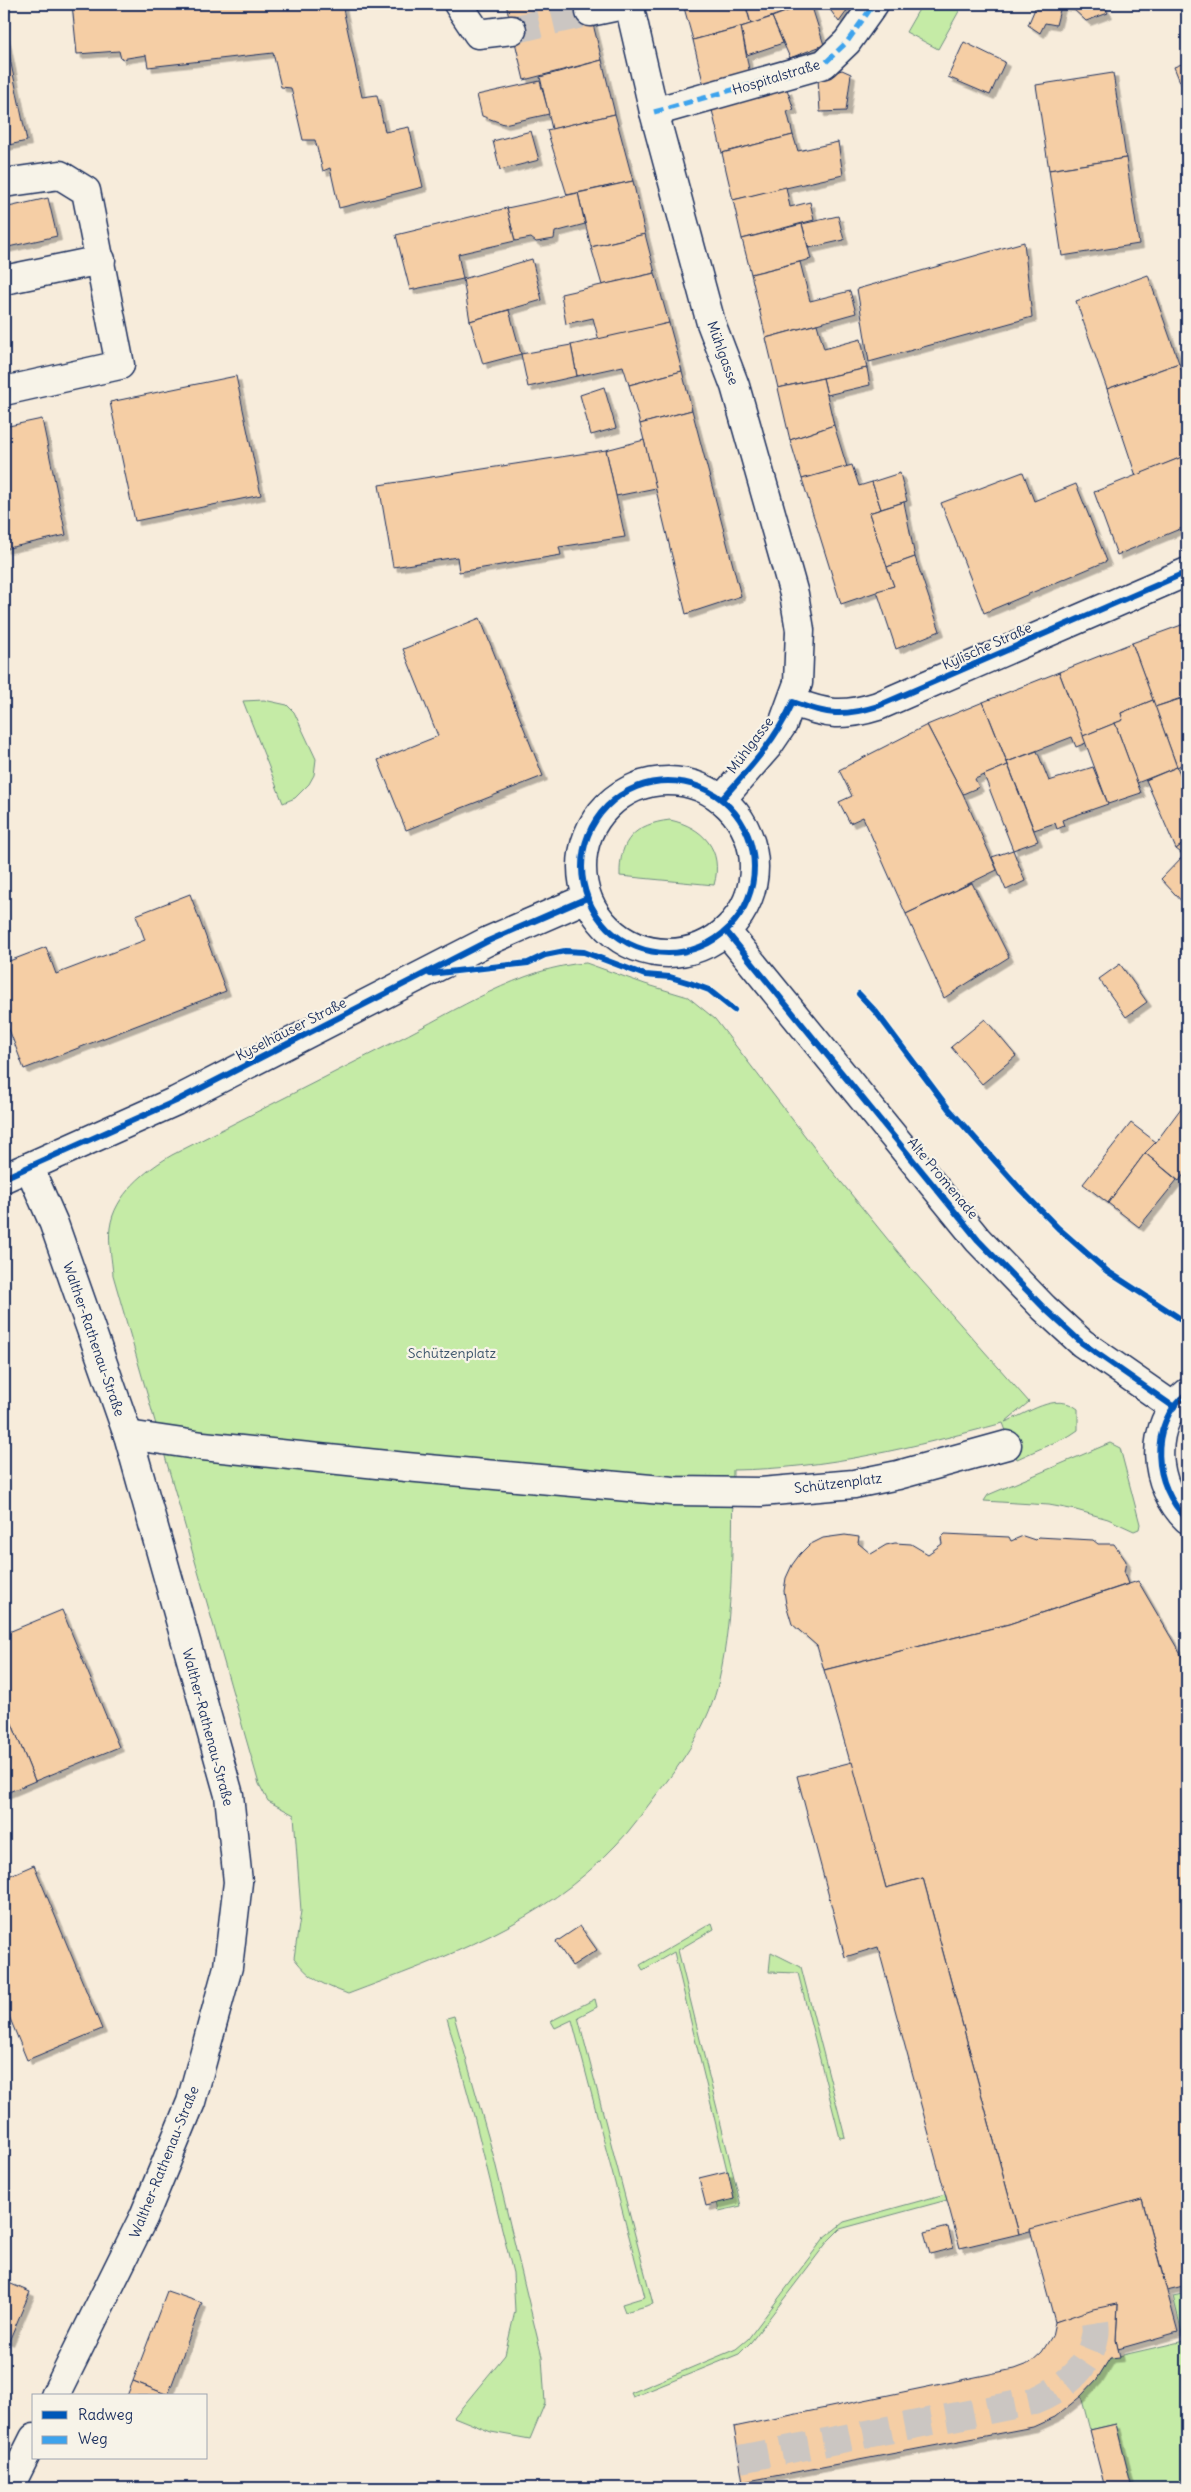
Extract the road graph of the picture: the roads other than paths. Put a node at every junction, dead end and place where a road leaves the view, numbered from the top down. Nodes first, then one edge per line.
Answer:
1 (458, 4) edge
2 (629, 4) edge
3 (874, 4) edge
4 (590, 12) tunnel mouth
5 (512, 30) tunnel mouth
6 (654, 112) junction
7 (4, 183) edge
8 (101, 260) junction
9 (4, 280) edge
10 (4, 391) edge
11 (1187, 572) edge
12 (792, 702) junction
13 (722, 800) junction
14 (588, 898) junction
15 (726, 931) junction
16 (29, 1167) junction
17 (4, 1178) edge
18 (1181, 1400) edge
19 (128, 1435) junction
20 (1008, 1445) dead end
21 (1187, 1519) edge
22 (56, 2394) edge
23 (32, 2442) edge
24 (9, 2488) edge

1 - 5 street
2 - 4 street
2 - 6 street, Mühlgasse
3 - 6 street, Hospitalstraße
6 - 12 street, Mühlgasse
7 - 8 street
8 - 9 street
8 - 10 street
11 - 12 street, Kylische Straße
12 - 13 street, Mühlgasse
13 - 14 street
13 - 15 street
14 - 15 street
14 - 16 street, Kyselhäuser Straße
15 - 18 street, Alte Promenade
16 - 17 street, Kyselhäuser Straße
16 - 19 street, Walther-Rathenau-Straße
18 - 21 street
19 - 20 street, Schützenplatz
19 - 22 street, Walther-Rathenau-Straße
23 - 24 street

